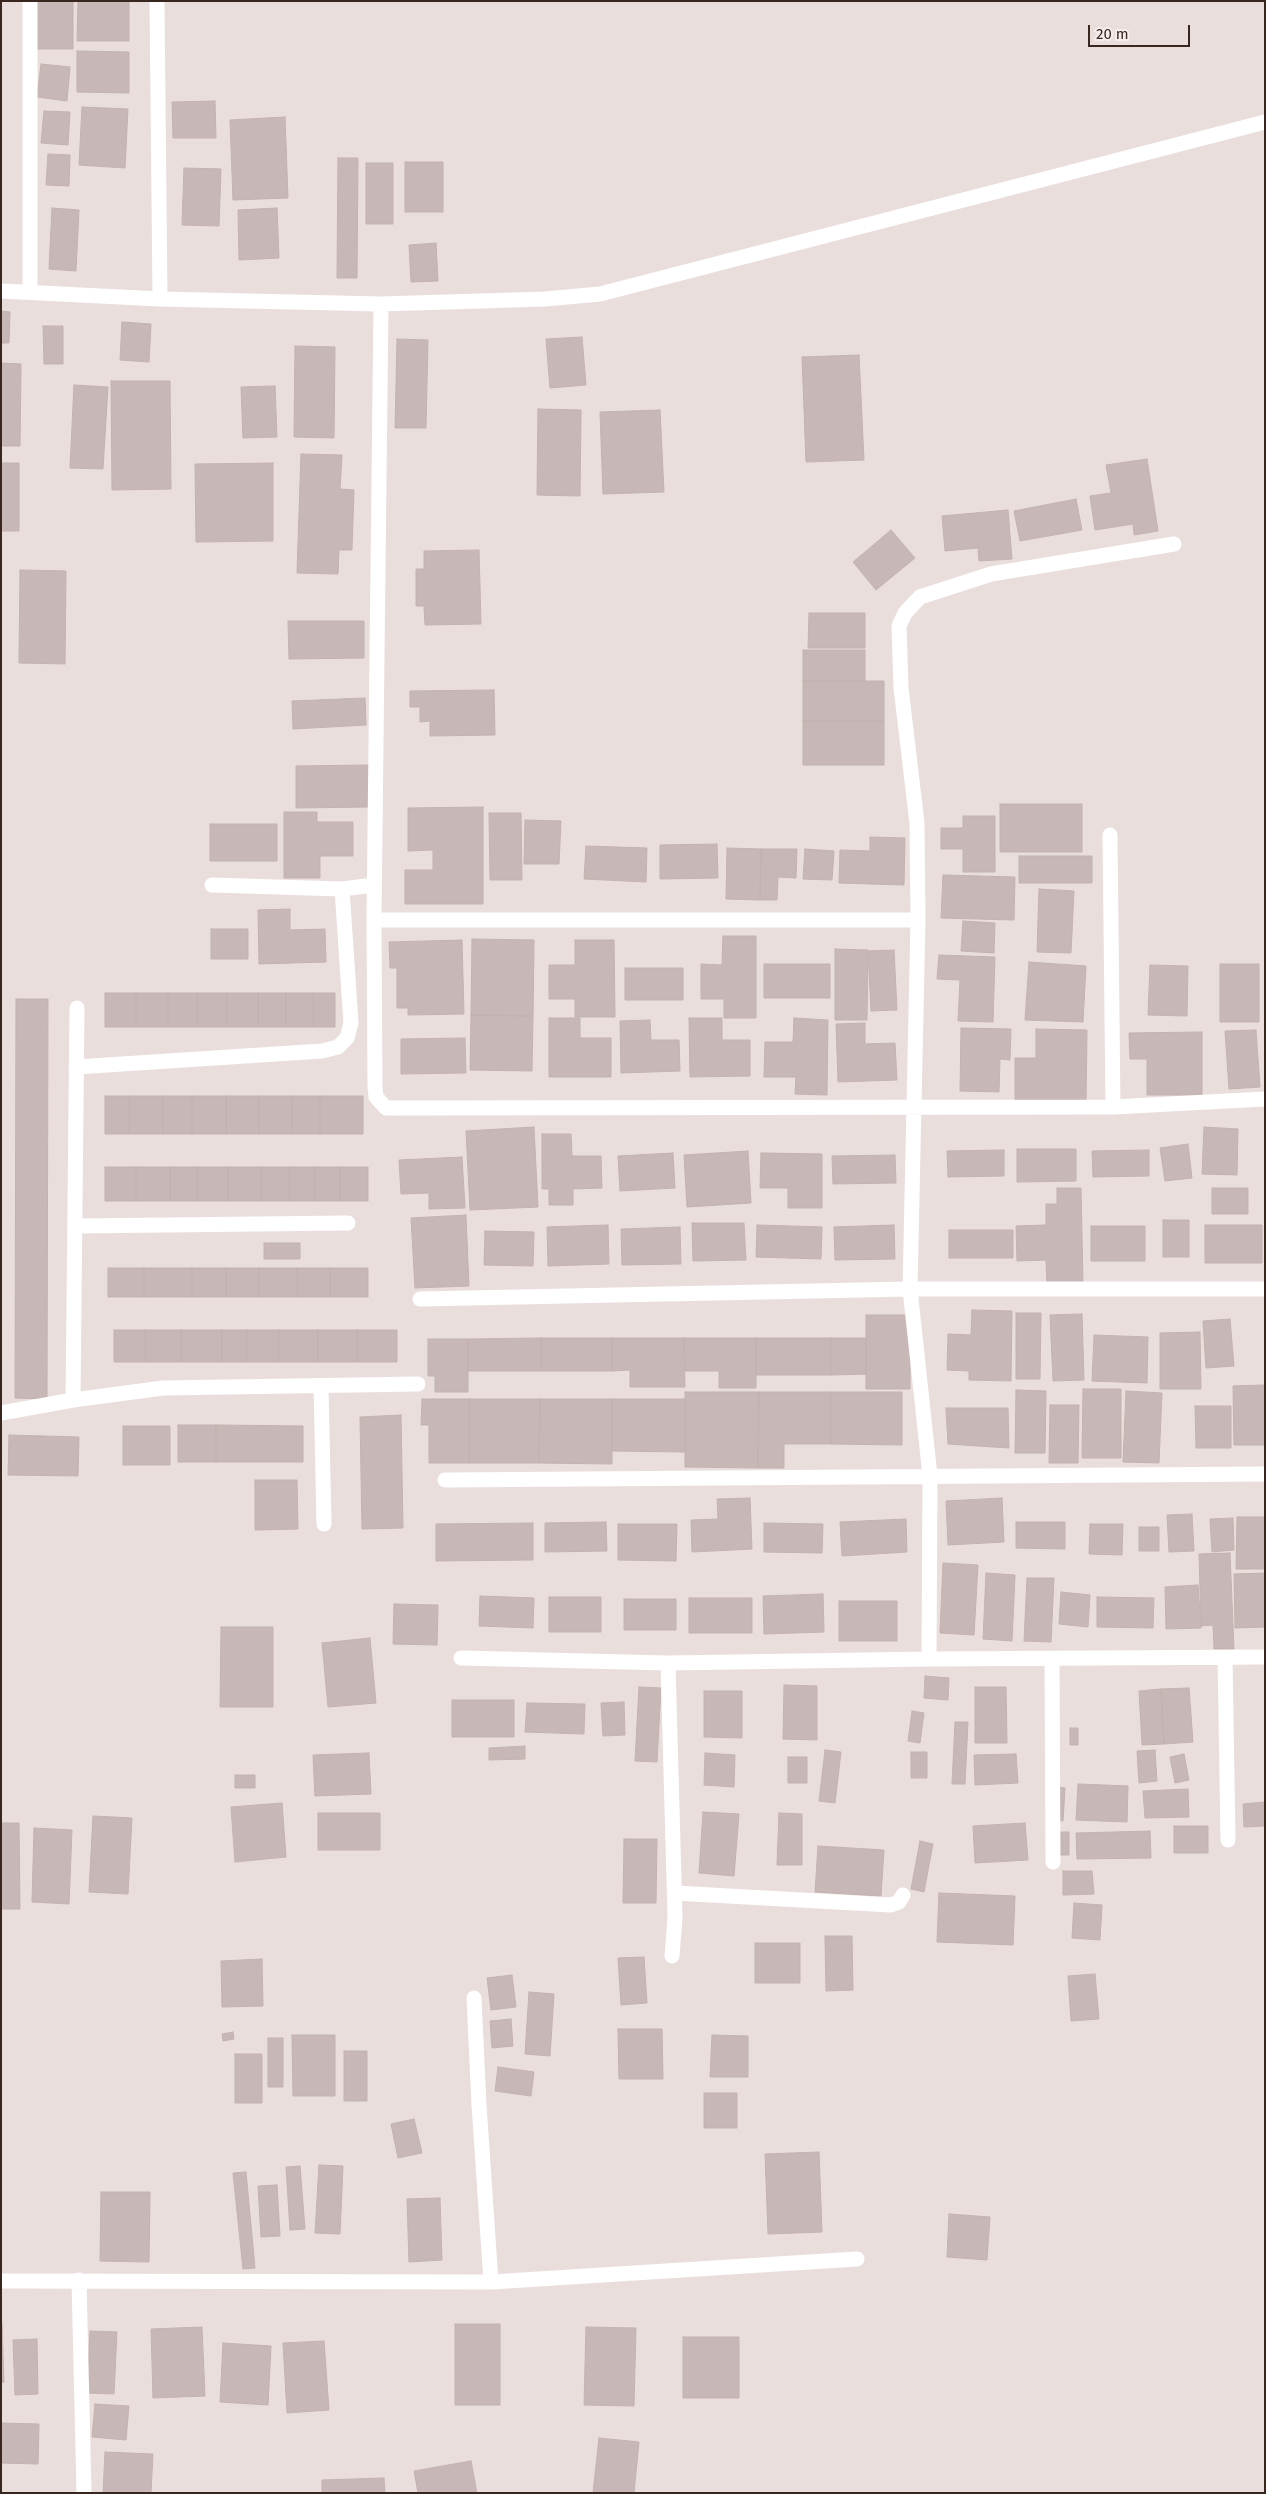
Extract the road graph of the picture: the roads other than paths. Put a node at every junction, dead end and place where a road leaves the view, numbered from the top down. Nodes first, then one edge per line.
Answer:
1 (30, 1) edge
2 (157, 1) edge
3 (1265, 122) edge
4 (1, 290) edge
5 (30, 291) junction
6 (160, 299) junction
7 (381, 304) junction
8 (1174, 544) dead end
9 (1110, 835) dead end
10 (212, 885) dead end
11 (374, 885) junction
12 (342, 889) junction
13 (374, 920) junction
14 (918, 920) junction
15 (77, 1008) dead end
16 (76, 1067) junction
17 (1265, 1100) edge
18 (1113, 1107) junction
19 (913, 1109) junction
20 (348, 1223) dead end
21 (75, 1226) junction
22 (910, 1290) junction
23 (1265, 1290) edge
24 (420, 1298) dead end
25 (418, 1384) dead end
26 (320, 1386) junction
27 (72, 1400) junction
28 (1, 1413) edge
29 (1265, 1474) edge
30 (930, 1476) junction
31 (445, 1480) dead end
32 (324, 1524) dead end
33 (1225, 1657) junction
34 (1265, 1657) edge
35 (461, 1658) dead end
36 (1052, 1659) junction
37 (930, 1660) junction
38 (668, 1663) junction
39 (1228, 1840) dead end
40 (1053, 1862) dead end
41 (675, 1893) junction
42 (903, 1895) dead end
43 (672, 1956) dead end
44 (474, 1998) dead end
45 (857, 2259) dead end
46 (79, 2280) junction
47 (1, 2281) edge
48 (491, 2282) junction
49 (84, 2493) edge

1 - 5 street
2 - 6 street
3 - 7 street
4 - 5 street
5 - 6 street
6 - 7 street
7 - 11 street
8 - 14 street
9 - 18 street
10 - 12 street
11 - 12 street
11 - 13 street
12 - 16 street
13 - 14 street
13 - 19 street
14 - 19 street
15 - 16 street
16 - 21 street
17 - 18 street
18 - 19 street
19 - 22 street
20 - 21 street
21 - 27 street
22 - 23 street
22 - 24 street
22 - 30 street
25 - 26 street
26 - 27 street
26 - 32 street
27 - 28 street
29 - 30 street
30 - 31 street
30 - 37 street
33 - 34 street
33 - 36 street
33 - 39 street
35 - 38 street
36 - 37 street
36 - 40 street
37 - 38 street
38 - 41 street
41 - 42 street
41 - 43 street
44 - 48 street
45 - 48 street
46 - 47 street
46 - 48 street
46 - 49 street

